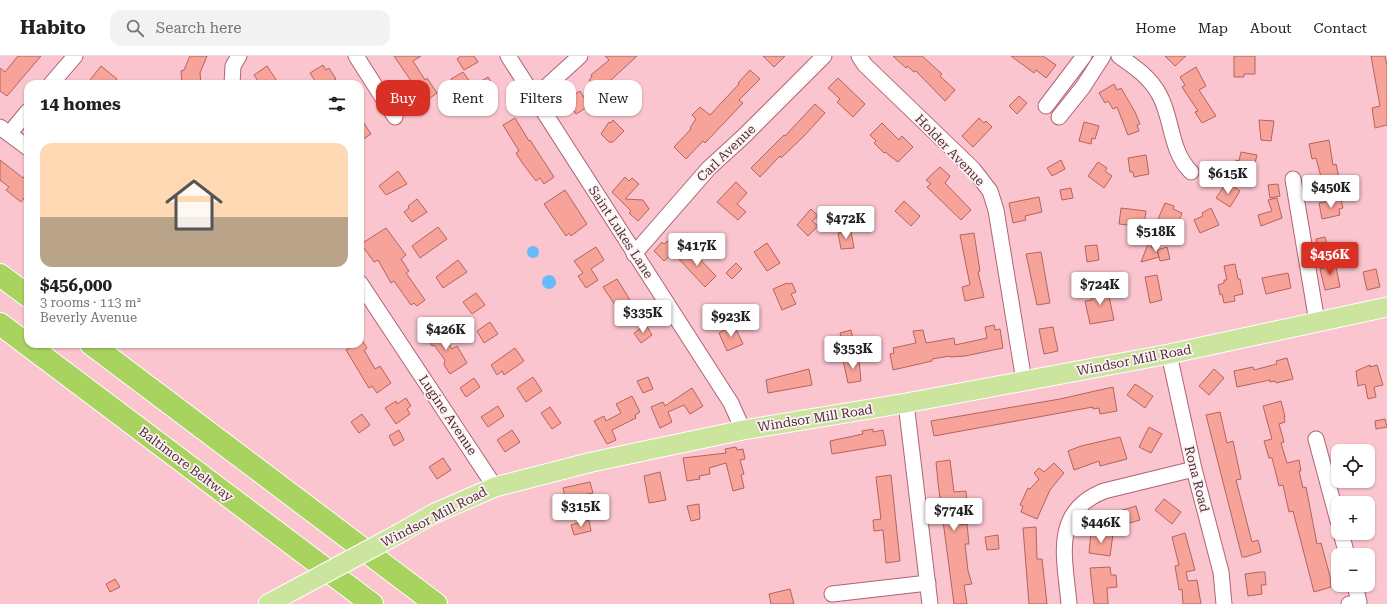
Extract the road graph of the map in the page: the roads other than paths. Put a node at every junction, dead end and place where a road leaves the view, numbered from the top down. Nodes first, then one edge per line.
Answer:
1 (75, 56) edge
2 (239, 56) edge
3 (356, 56) edge
4 (508, 56) edge
5 (580, 56) edge
6 (824, 56) edge
7 (859, 56) edge
8 (1084, 56) edge
9 (1103, 56) edge
10 (1119, 56) edge
11 (54, 80) edge
12 (232, 80) edge
13 (523, 80) edge
14 (553, 80) edge
15 (1046, 106) dead end
16 (24, 115) edge
17 (546, 116) edge
18 (395, 117) dead end
19 (1059, 117) dead end
20 (5, 130) edge
21 (24, 145) edge
22 (1191, 172) dead end
23 (1293, 179) dead end
24 (634, 254) junction
25 (0, 275) edge
26 (364, 290) edge
27 (24, 293) edge
28 (1387, 308) edge
29 (1317, 322) junction
30 (0, 324) edge
31 (24, 342) edge
32 (32, 348) edge
33 (96, 348) edge
34 (1169, 354) junction
35 (1024, 381) junction
36 (906, 403) junction
37 (743, 430) junction
38 (1316, 439) dead end
39 (1194, 469) junction
40 (495, 487) junction
41 (1331, 496) edge
42 (928, 583) junction
43 (1355, 592) edge
44 (832, 594) dead end
45 (1354, 603) edge
46 (268, 604) edge
47 (372, 604) edge
48 (436, 604) edge
49 (930, 604) edge
50 (1069, 604) edge
51 (1224, 604) edge

1 - 11 street
2 - 12 street
3 - 18 street
4 - 13 street, Saint Lukes Lane
5 - 14 street
6 - 24 street, Carl Avenue
7 - 35 street, Holder Avenue
8 - 15 street
9 - 19 street
10 - 22 street
16 - 20 street
17 - 24 street, Saint Lukes Lane
20 - 21 street
23 - 29 street
24 - 37 street, Saint Lukes Lane
25 - 27 highway
26 - 40 street, Lugine Avenue
28 - 29 main road, Windsor Mill Road
29 - 34 main road, Windsor Mill Road
30 - 31 highway, Baltimore Beltway
32 - 47 highway, Baltimore Beltway
33 - 48 highway
34 - 35 main road, Windsor Mill Road
34 - 39 street, Rona Road
35 - 36 main road, Windsor Mill Road
36 - 37 main road, Windsor Mill Road
36 - 42 street
37 - 40 main road, Windsor Mill Road
38 - 41 street
39 - 50 street
39 - 51 street, Rona Road
40 - 46 main road, Windsor Mill Road, bridge
42 - 44 street
42 - 49 street
43 - 45 street

